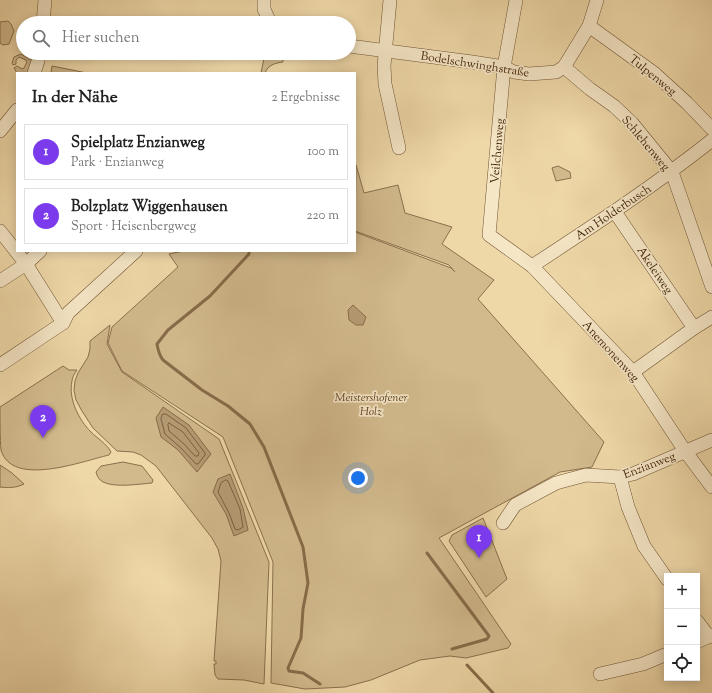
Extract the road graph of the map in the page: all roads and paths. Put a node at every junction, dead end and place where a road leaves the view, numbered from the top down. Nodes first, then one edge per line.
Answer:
1 (45, 0) edge
2 (264, 0) edge
3 (390, 0) edge
4 (516, 0) edge
5 (596, 0) edge
6 (44, 16) edge
7 (267, 16) edge
8 (589, 26) junction
9 (356, 47) edge
10 (385, 52) junction
11 (38, 60) edge
12 (504, 67) junction
13 (564, 67) junction
14 (34, 72) edge
15 (16, 111) edge
16 (712, 129) edge
17 (0, 131) edge
18 (712, 140) edge
19 (399, 148) dead end
20 (672, 172) junction
21 (615, 212) junction
22 (0, 231) edge
23 (489, 235) joint
24 (16, 251) edge
25 (17, 252) edge
26 (39, 252) edge
27 (135, 252) edge
28 (26, 264) junction
29 (532, 266) junction
30 (0, 282) edge
31 (712, 286) edge
32 (712, 317) edge
33 (63, 323) junction
34 (694, 328) junction
35 (0, 365) edge
36 (633, 372) junction
37 (712, 440) edge
38 (685, 451) junction
39 (620, 477) junction
40 (712, 487) edge
41 (503, 523) dead end
42 (664, 575) edge
43 (700, 626) edge
44 (706, 638) edge
45 (664, 655) edge
46 (600, 674) dead end

1 - 6 street
2 - 7 street
3 - 10 street
4 - 12 street, Veilchenweg
5 - 8 street
8 - 13 street
8 - 16 street, Tulpenweg
9 - 10 street, Bodelschwinghstraße
10 - 12 street, Bodelschwinghstraße
10 - 19 street
11 - 14 street
12 - 13 street, Bodelschwinghstraße
12 - 23 street, Veilchenweg
13 - 20 street, Schlehenweg
15 - 17 street
18 - 20 street, Am Holderbusch
20 - 21 street, Am Holderbusch
20 - 31 street, Schlehenweg
21 - 29 street, Am Holderbusch
21 - 34 street, Akeleiweg
22 - 24 street
23 - 29 street, Anemonenweg
25 - 28 street
26 - 28 street
27 - 33 street
28 - 30 street
28 - 33 street
29 - 36 street, Anemonenweg
32 - 34 street
33 - 35 street
34 - 36 street
36 - 38 street, Anemonenweg
37 - 38 street, Enzianweg
38 - 39 street, Enzianweg
38 - 40 street, Anemonenweg
39 - 41 street, Enzianweg
39 - 42 street
43 - 44 street
45 - 46 street

